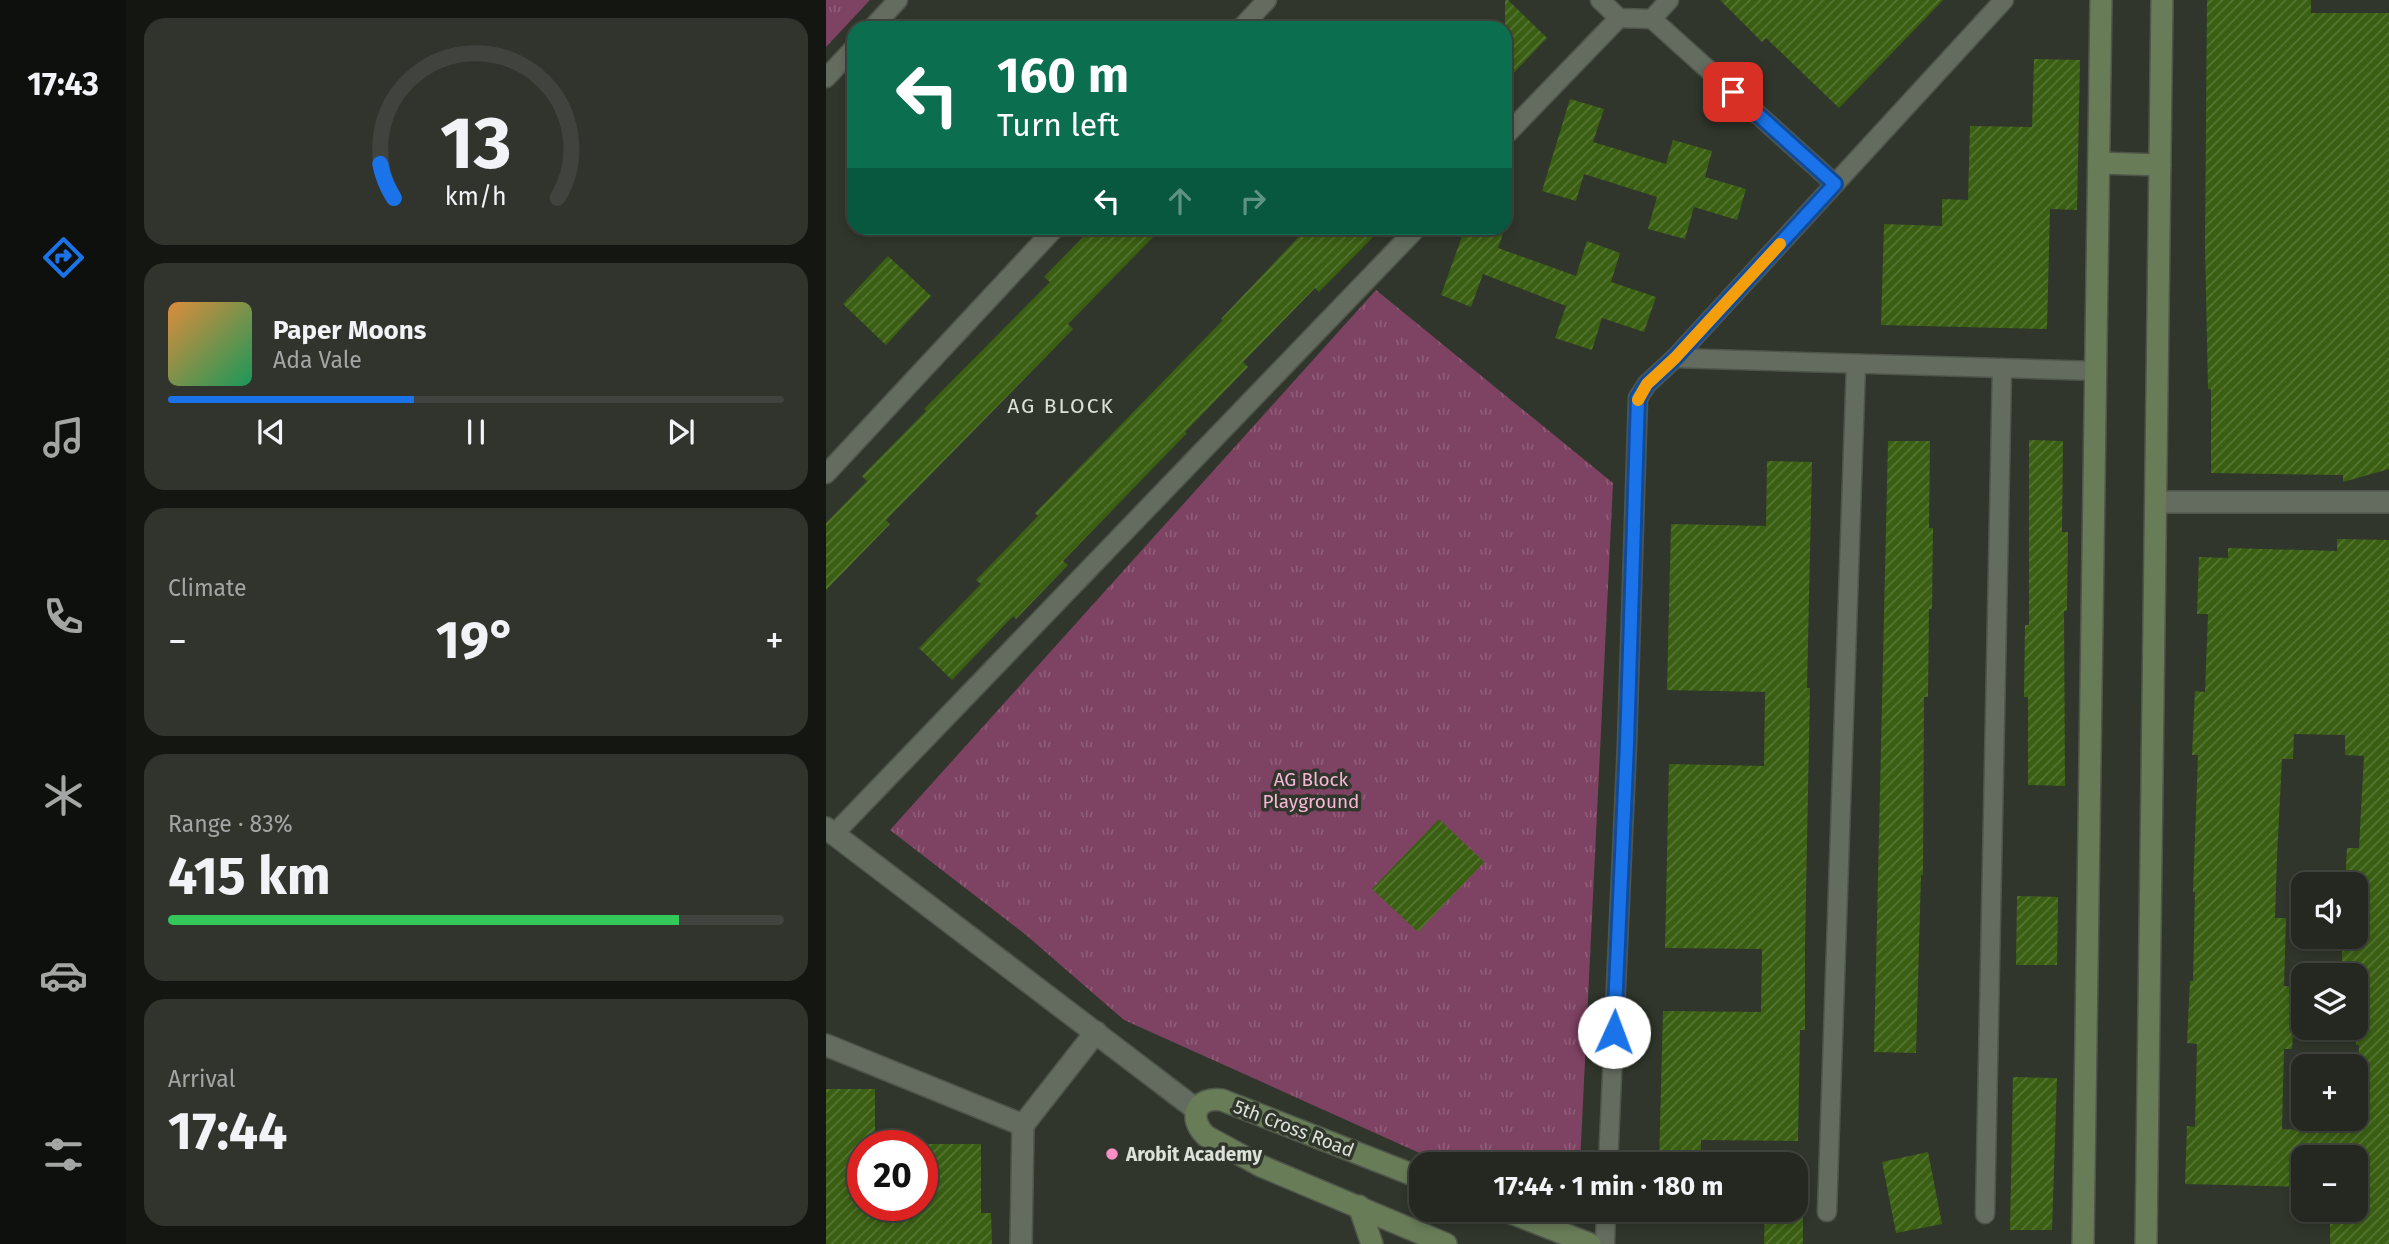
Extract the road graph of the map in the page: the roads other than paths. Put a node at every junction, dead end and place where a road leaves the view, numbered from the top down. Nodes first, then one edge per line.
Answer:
1 (898, 0) edge
2 (1267, 0) edge
3 (1600, 0) edge
4 (1669, 0) edge
5 (2004, 0) edge
6 (2101, 0) edge
7 (2162, 0) edge
8 (1619, 18) junction
9 (1652, 19) junction
10 (878, 21) edge
11 (1248, 21) edge
12 (847, 55) edge
13 (826, 78) edge
14 (1512, 129) edge
15 (2099, 163) junction
16 (2160, 165) junction
17 (1835, 184) junction
18 (1048, 235) edge
19 (1410, 235) edge
20 (1675, 358) junction
21 (1856, 364) junction
22 (2002, 368) junction
23 (2096, 371) junction
24 (826, 474) edge
25 (2156, 502) junction
26 (2389, 502) edge
27 (830, 830) edge
28 (1096, 1032) junction
29 (826, 1045) edge
30 (1197, 1110) junction
31 (1023, 1125) junction
32 (1609, 1152) edge
33 (1409, 1173) edge
34 (1359, 1206) junction
35 (1827, 1212) dead end
36 (1985, 1214) dead end
37 (1534, 1222) edge
38 (1606, 1222) edge
39 (1021, 1244) edge
40 (1372, 1244) edge
41 (1446, 1244) edge
42 (1590, 1244) edge
43 (1605, 1244) edge
44 (2083, 1244) edge
45 (2146, 1244) edge

1 - 10 lane
2 - 11 lane
3 - 8 lane
4 - 9 lane
5 - 17 lane
6 - 15 main road
7 - 16 main road
8 - 9 lane
8 - 14 lane
9 - 17 lane
12 - 13 lane
15 - 16 main road
15 - 23 main road
16 - 25 main road
17 - 20 lane
18 - 24 lane
19 - 27 lane
20 - 21 lane
20 - 32 lane
21 - 22 lane
21 - 35 lane
22 - 23 lane
22 - 36 lane
23 - 44 main road
25 - 26 street
25 - 45 main road
27 - 28 street
28 - 30 street
28 - 31 street
29 - 31 street
30 - 33 main road, 5th Cross Road
30 - 34 main road
31 - 39 street
34 - 40 main road
34 - 41 main road
37 - 42 main road
38 - 43 lane

